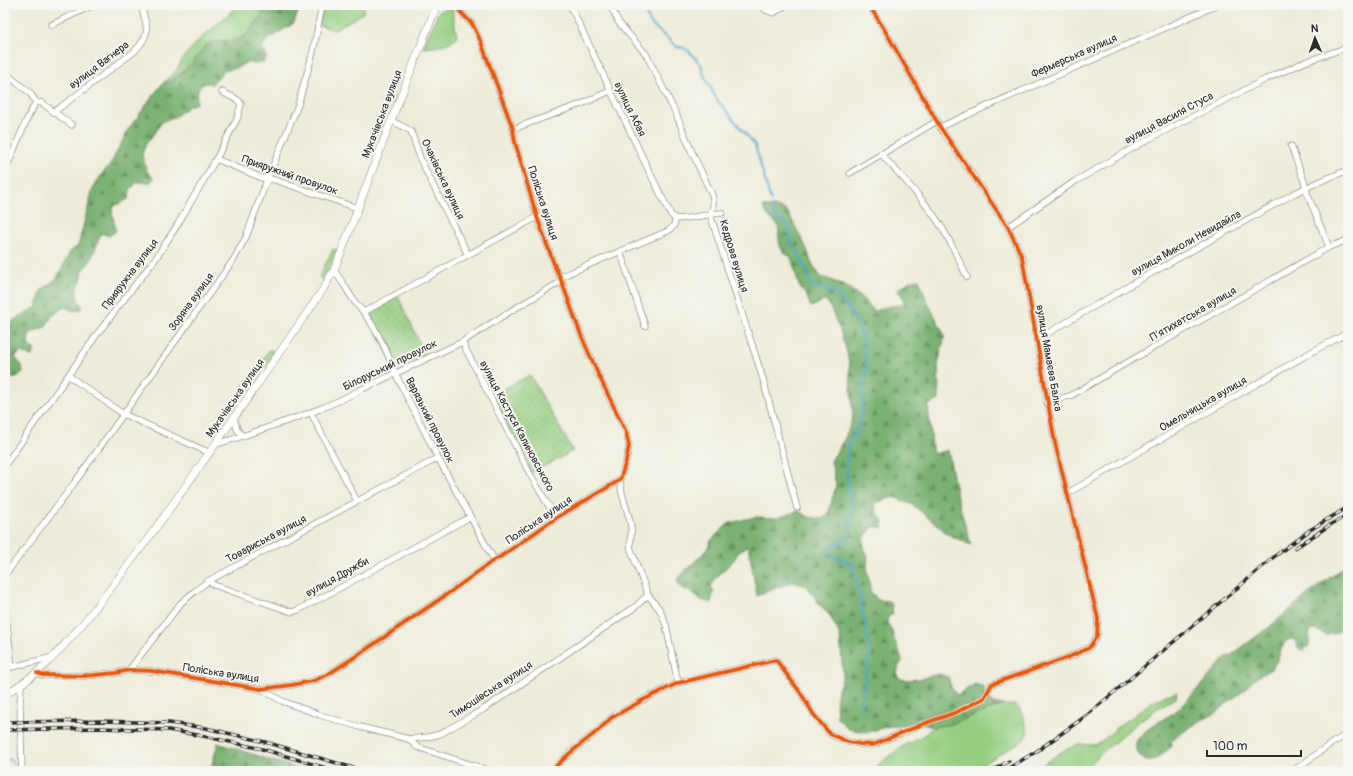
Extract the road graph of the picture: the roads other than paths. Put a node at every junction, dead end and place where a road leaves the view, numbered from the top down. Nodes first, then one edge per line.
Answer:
1 (92, 5) edge
2 (141, 5) edge
3 (322, 5) edge
4 (437, 5) edge
5 (454, 5) edge
6 (570, 5) edge
7 (610, 5) edge
8 (761, 5) edge
9 (786, 5) edge
10 (869, 5) edge
11 (1217, 5) edge
12 (51, 25) dead end
13 (1348, 47) edge
14 (5, 73) edge
15 (610, 91) junction
16 (222, 92) dead end
17 (36, 102) junction
18 (54, 112) junction
19 (390, 121) junction
20 (937, 121) junction
21 (72, 125) dead end
22 (940, 127) junction
23 (513, 129) junction
24 (1291, 146) dead end
25 (881, 154) junction
26 (216, 159) junction
27 (1348, 170) edge
28 (5, 171) edge
29 (850, 173) dead end
30 (268, 179) junction
31 (1306, 187) junction
32 (357, 208) junction
33 (722, 213) dead end
34 (710, 214) junction
35 (537, 217) junction
36 (676, 219) junction
37 (1008, 227) junction
38 (1348, 240) edge
39 (1329, 248) junction
40 (620, 251) junction
41 (468, 255) junction
42 (334, 270) junction
43 (967, 277) dead end
44 (561, 279) junction
45 (364, 312) junction
46 (645, 326) dead end
47 (1348, 333) edge
48 (1035, 334) junction
49 (462, 342) junction
50 (395, 374) junction
51 (69, 376) junction
52 (1047, 403) junction
53 (311, 413) junction
54 (123, 414) junction
55 (234, 418) junction
56 (242, 436) junction
57 (216, 444) junction
58 (210, 452) junction
59 (438, 458) junction
60 (5, 464) edge
61 (620, 480) junction
62 (1068, 493) junction
63 (357, 501) junction
64 (797, 508) dead end
65 (470, 517) junction
66 (556, 518) junction
67 (494, 560) junction
68 (5, 575) edge
69 (208, 581) junction
70 (648, 595) junction
71 (5, 608) edge
72 (53, 657) junction
73 (129, 670) junction
74 (37, 673) junction
75 (678, 683) junction
76 (21, 685) junction
77 (261, 689) junction
78 (5, 694) edge
79 (1348, 734) edge
80 (409, 739) junction
81 (22, 771) edge
82 (491, 771) edge
83 (551, 771) edge
84 (1293, 771) edge

1 - 12 street
2 - 18 street, вулиця Вагнера
3 - 30 street, Зоряна вулиця
4 - 19 street, Мукачівська вулиця
5 - 23 street, Поліська вулиця
6 - 15 street, вулиця Абая
7 - 34 street, Кедрова вулиця
8 - 9 street
10 - 20 street, вулиця Мамаєва Балка
11 - 22 street, Фермерська вулиця
13 - 37 street, вулиця Василя Стуса
14 - 17 street
15 - 23 street
15 - 36 street, вулиця Абая
16 - 26 street, Прияружна вулиця
17 - 18 street
17 - 28 street
18 - 21 street
19 - 32 street, Мукачівська вулиця
19 - 41 street, Очаківська вулиця
20 - 22 street, вулиця Мамаєва Балка
20 - 25 street
22 - 37 street, вулиця Мамаєва Балка
23 - 35 street, Поліська вулиця
24 - 31 street
25 - 29 street
25 - 43 street
26 - 30 street, Прияружний провулок
26 - 51 street, Прияружна вулиця
27 - 31 street, вулиця Миколи Невидайла
30 - 32 street, Прияружний провулок
30 - 54 street, Зоряна вулиця
31 - 39 street
31 - 48 street, вулиця Миколи Невидайла
32 - 42 street, Мукачівська вулиця
33 - 34 street
34 - 36 street
34 - 64 street, Кедрова вулиця
35 - 41 street
35 - 44 street, Поліська вулиця
36 - 40 street, Білоруський провулок
37 - 48 street, вулиця Мамаєва Балка
38 - 39 street, Пʼятихатська вулиця
39 - 52 street, Пʼятихатська вулиця
40 - 44 street, Білоруський провулок
40 - 46 street
41 - 45 street
42 - 45 street, Варязький провулок
42 - 55 street, Мукачівська вулиця
44 - 49 street, Білоруський провулок
44 - 61 street, Поліська вулиця
45 - 50 street, Варязький провулок
47 - 62 street, Омельницька вулиця
48 - 52 street, вулиця Мамаєва Балка
49 - 50 street, Білоруський провулок
49 - 66 street, вулиця Кастуся Калиновського
50 - 53 street, Білоруський провулок
50 - 59 street, Варязький провулок
51 - 54 street
51 - 60 street, Прияружна вулиця
52 - 62 street, вулиця Мамаєва Балка
53 - 56 street, Білоруський провулок
53 - 63 street
54 - 58 street
54 - 68 street, Зоряна вулиця
55 - 56 street
55 - 57 street, Мукачівська вулиця
56 - 57 street, Білоруський провулок
57 - 58 street, Мукачівська вулиця
58 - 72 street, Мукачівська вулиця
59 - 63 street, Товариська вулиця
59 - 65 street, Варязький провулок
61 - 66 street, Поліська вулиця
61 - 70 street
62 - 75 street, вулиця Мамаєва Балка
63 - 69 street, Товариська вулиця
65 - 67 street, Варязький провулок
65 - 69 street, вулиця Дружби
66 - 67 street, Поліська вулиця
67 - 77 street, Поліська вулиця
69 - 73 street, Товариська вулиця
70 - 75 street
70 - 80 street, Тимошівська вулиця
71 - 72 street
72 - 74 street, Мукачівська вулиця
73 - 74 street, Поліська вулиця
73 - 77 street, Поліська вулиця
74 - 76 street, Мукачівська вулиця
75 - 83 street
76 - 78 street, Мукачівська вулиця
76 - 81 street
77 - 80 street, Тимошівська вулиця
79 - 84 street
80 - 82 street

